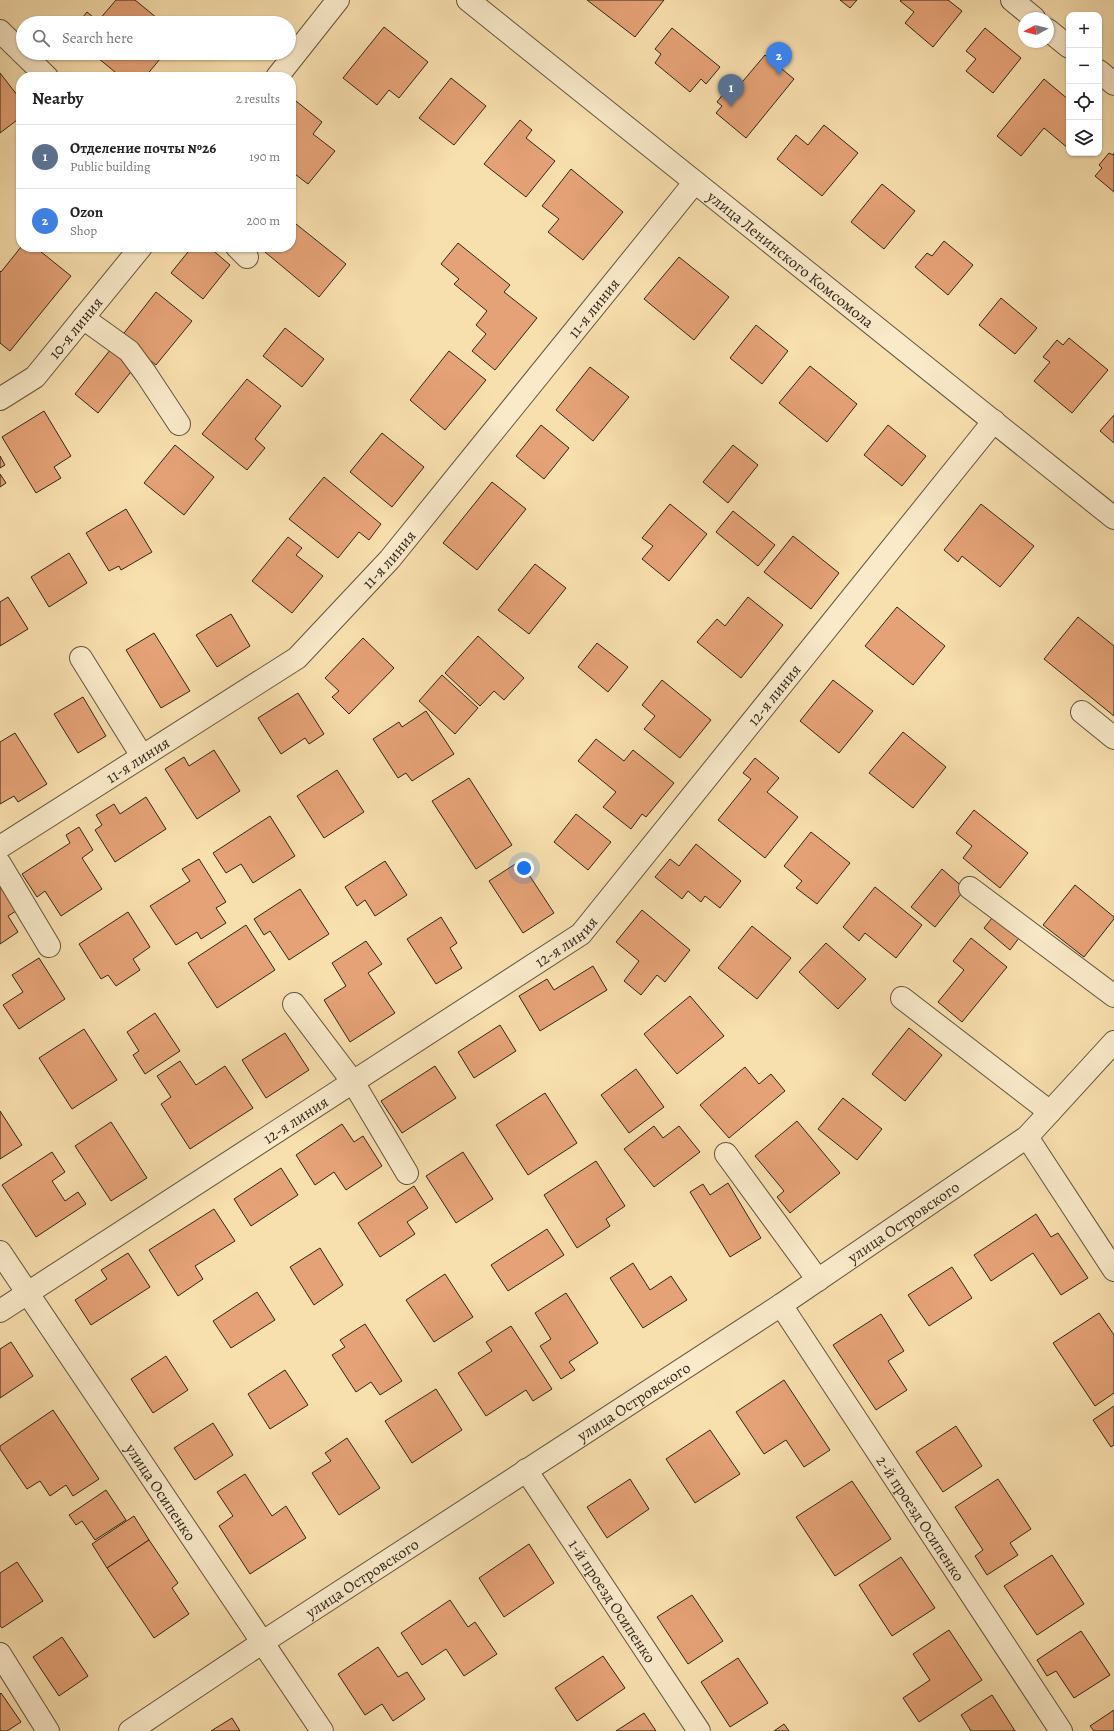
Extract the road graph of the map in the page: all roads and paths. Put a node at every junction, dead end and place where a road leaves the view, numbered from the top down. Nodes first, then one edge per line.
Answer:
1 (338, 0) edge
2 (468, 0) edge
3 (1012, 0) edge
4 (1027, 12) edge
5 (0, 31) edge
6 (1054, 35) edge
7 (1066, 45) edge
8 (16, 47) edge
9 (296, 53) edge
10 (30, 60) edge
11 (290, 60) edge
12 (42, 72) edge
13 (281, 72) edge
14 (1102, 74) edge
15 (1114, 84) edge
16 (695, 182) junction
17 (137, 252) edge
18 (83, 318) junction
19 (0, 399) edge
20 (994, 421) junction
21 (179, 424) dead end
22 (1114, 518) edge
23 (81, 658) dead end
24 (1082, 712) dead end
25 (1114, 738) edge
26 (142, 756) junction
27 (0, 847) edge
28 (0, 864) edge
29 (970, 888) dead end
30 (49, 946) dead end
31 (1114, 996) edge
32 (902, 998) dead end
33 (294, 1004) dead end
34 (1114, 1042) edge
35 (353, 1082) junction
36 (1050, 1112) junction
37 (1027, 1137) junction
38 (726, 1154) dead end
39 (407, 1173) dead end
40 (0, 1252) edge
41 (1114, 1270) edge
42 (818, 1280) junction
43 (27, 1293) junction
44 (781, 1305) junction
45 (0, 1311) edge
46 (526, 1470) junction
47 (263, 1642) junction
48 (0, 1654) edge
49 (48, 1731) edge
50 (130, 1731) edge
51 (322, 1731) edge
52 (699, 1731) edge
53 (1060, 1731) edge

1 - 9 street
2 - 16 street, улица Ленинского Комсомола
3 - 4 street
5 - 8 street
6 - 7 street
10 - 12 street
11 - 13 street
14 - 15 street
16 - 20 street, улица Ленинского Комсомола
16 - 26 street, 11-я линия
17 - 18 street, 10-я линия
18 - 19 street, 10-я линия
18 - 21 street
20 - 22 street, улица Ленинского Комсомола
20 - 35 street, 12-я линия
23 - 26 street
24 - 25 street
26 - 27 street, 11-я линия
28 - 30 street
29 - 31 street
32 - 36 street
33 - 35 street
34 - 36 street, улица Островского
35 - 39 street
35 - 43 street, 12-я линия
36 - 37 street, улица Островского
37 - 41 street
37 - 42 street, улица Островского
38 - 42 street
40 - 43 street, улица Осипенко
42 - 44 street, улица Островского
43 - 45 street, 12-я линия
43 - 47 street, улица Осипенко
44 - 46 street, улица Островского
44 - 53 street, 2-й проезд Осипенко
46 - 47 street, улица Островского
46 - 52 street, 1-й проезд Осипенко
47 - 50 street, улица Островского
47 - 51 street, улица Осипенко
48 - 49 street

